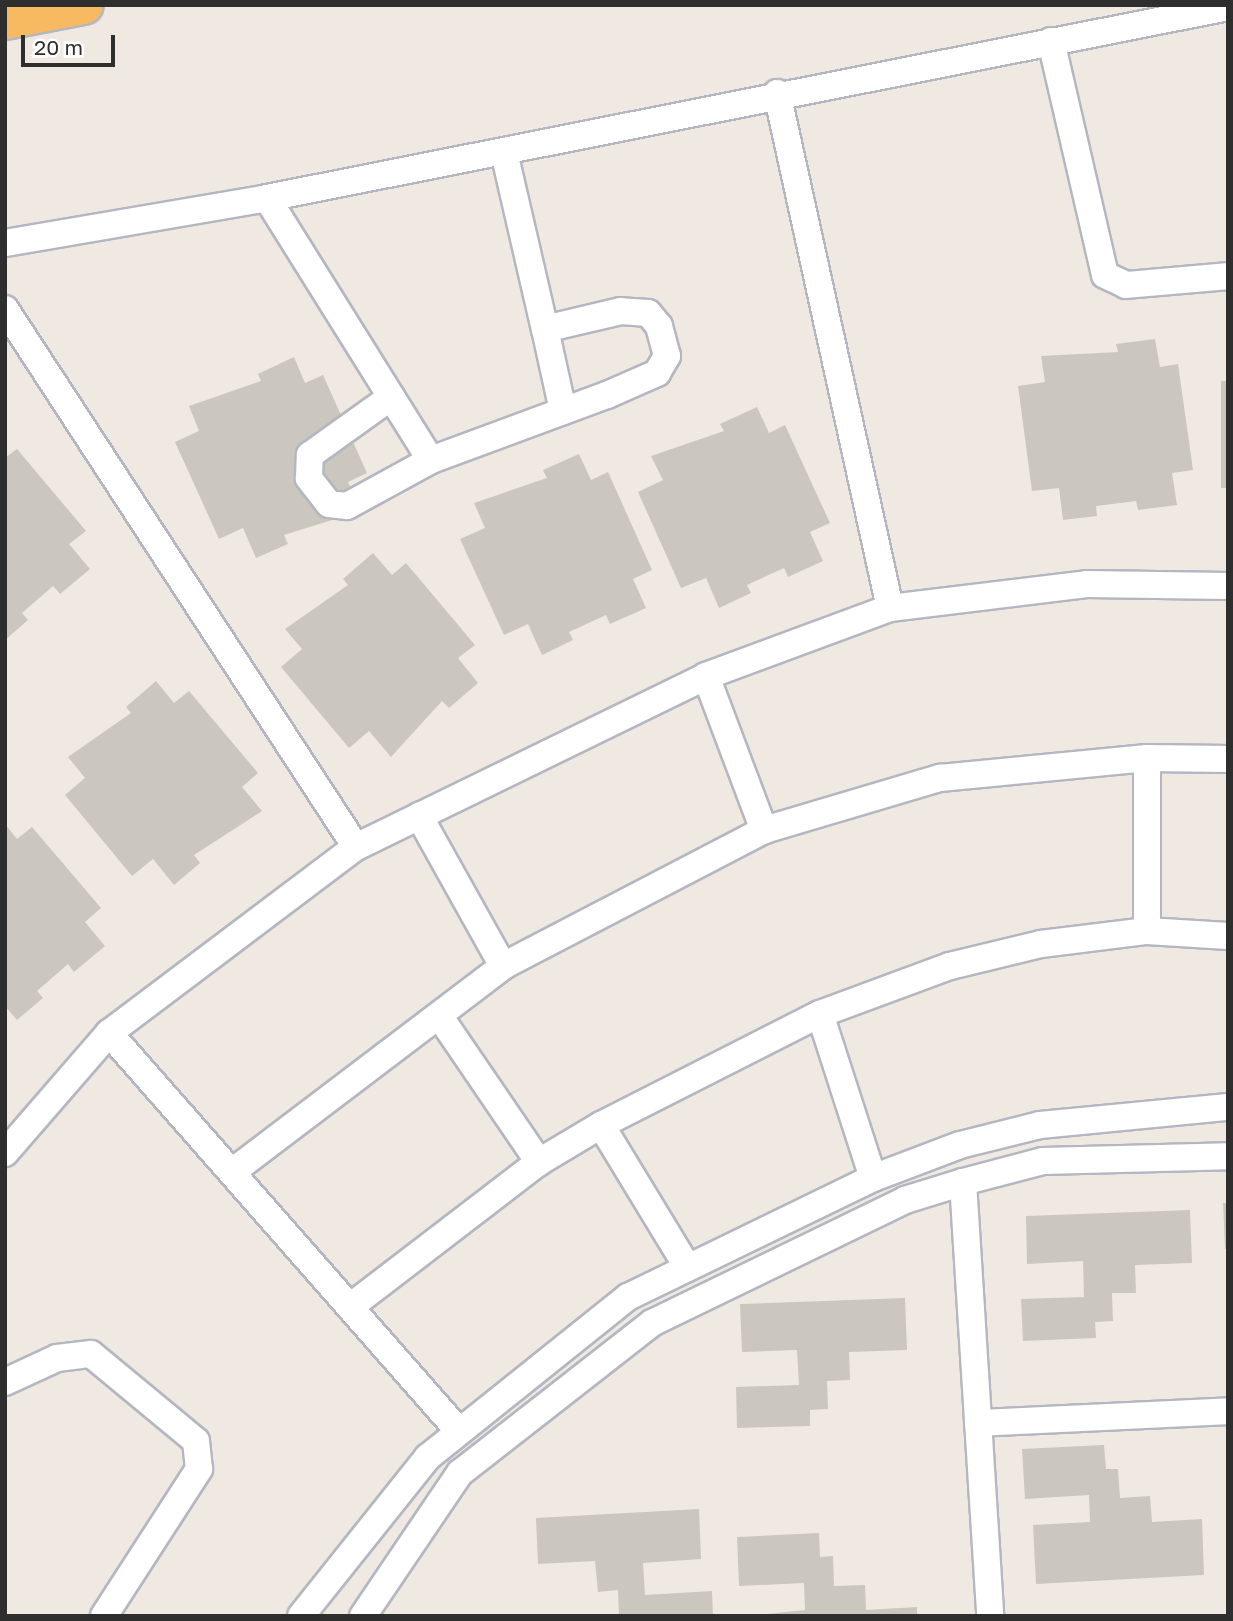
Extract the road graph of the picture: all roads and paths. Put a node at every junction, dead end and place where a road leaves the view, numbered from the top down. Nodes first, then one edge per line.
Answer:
1 (84, 5) edge
2 (1228, 8) edge
3 (5, 20) edge
4 (1051, 41) junction
5 (778, 93) junction
6 (504, 152) junction
7 (267, 198) junction
8 (5, 243) edge
9 (1228, 276) edge
10 (5, 309) edge
11 (545, 329) junction
12 (391, 397) junction
13 (562, 411) junction
14 (431, 460) junction
15 (1228, 586) edge
16 (890, 608) junction
17 (706, 676) junction
18 (1147, 758) junction
19 (1228, 759) edge
20 (419, 816) junction
21 (764, 830) junction
22 (356, 847) junction
23 (1147, 930) junction
24 (1228, 936) edge
25 (503, 965) junction
26 (820, 1014) junction
27 (440, 1017) junction
28 (109, 1033) junction
29 (1228, 1107) edge
30 (601, 1125) junction
31 (5, 1153) edge
32 (1228, 1156) edge
33 (539, 1162) junction
34 (232, 1172) junction
35 (873, 1178) junction
36 (962, 1182) junction
37 (688, 1268) junction
38 (350, 1307) junction
39 (5, 1382) edge
40 (1228, 1411) edge
41 (978, 1423) junction
42 (457, 1429) junction
43 (104, 1616) edge
44 (301, 1616) edge
45 (362, 1616) edge
46 (990, 1616) edge

1 - 3 highway
2 - 4 street
4 - 5 street
4 - 9 street
5 - 6 street
5 - 16 street
6 - 7 street
6 - 11 street
7 - 8 street
7 - 12 street
10 - 22 street
11 - 13 street
11 - 13 street
12 - 14 street
12 - 14 street
13 - 14 street
15 - 16 street
16 - 17 street
17 - 20 street
17 - 21 street
18 - 19 street
18 - 21 street
18 - 23 street
20 - 22 street
20 - 25 street
21 - 25 street
22 - 28 street
23 - 24 street
23 - 26 street
25 - 27 street
26 - 30 street
26 - 35 street
27 - 33 street
27 - 34 street
28 - 31 street
28 - 34 street
29 - 35 street
30 - 33 street
30 - 37 street
32 - 36 street
33 - 38 street
34 - 38 street
35 - 37 street
36 - 41 street
36 - 45 street
37 - 42 street
38 - 42 street
39 - 43 street
40 - 41 street
41 - 46 street
42 - 44 street

